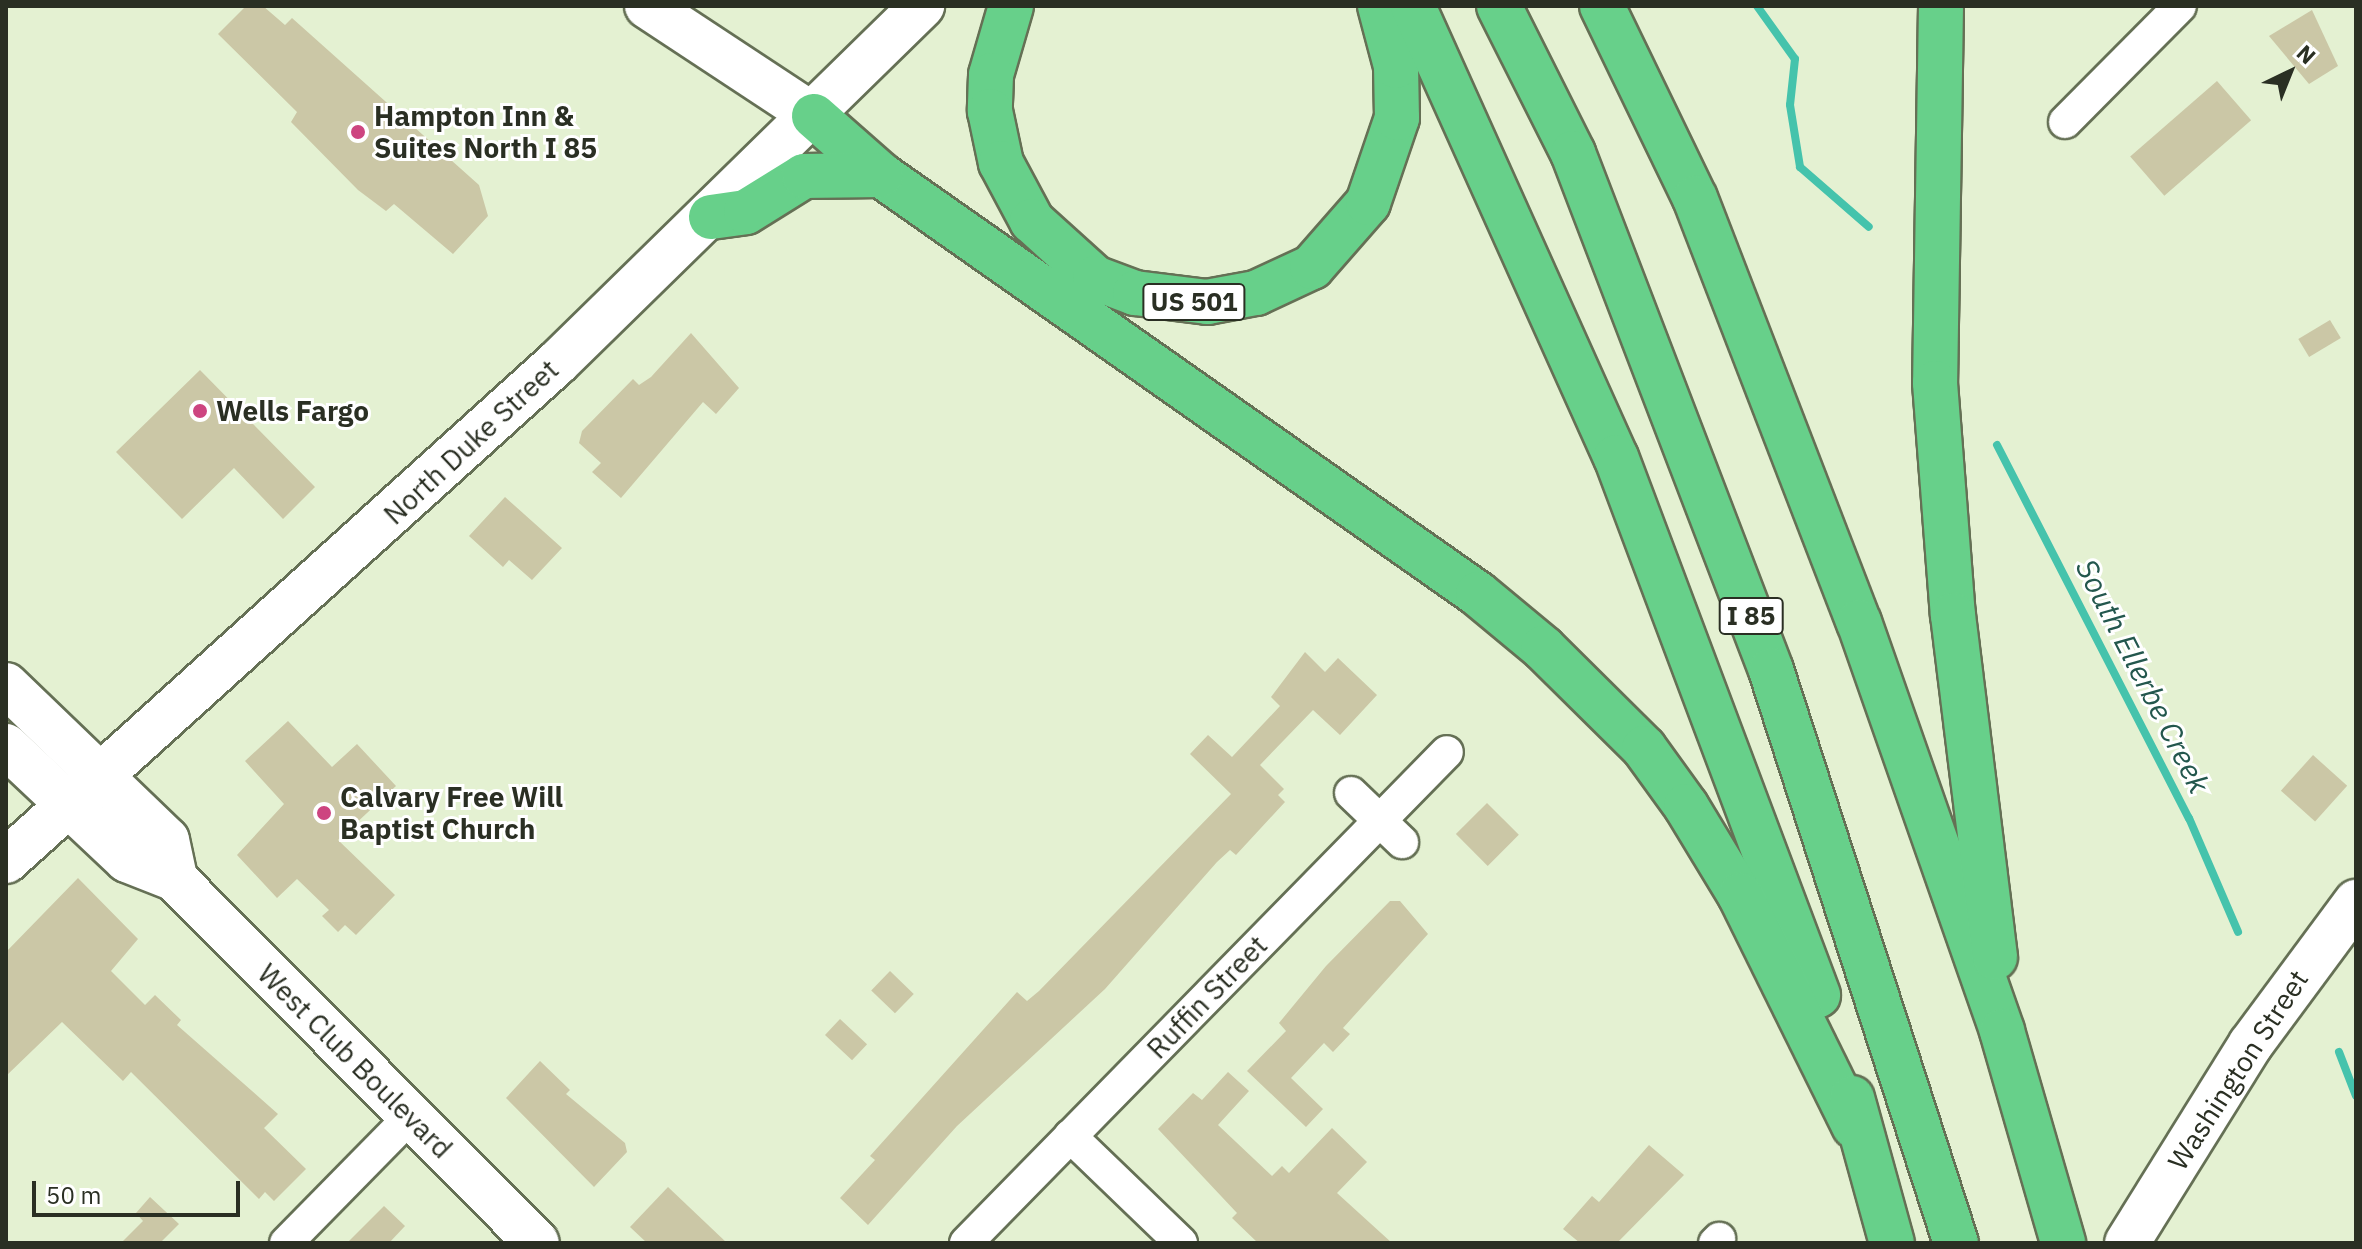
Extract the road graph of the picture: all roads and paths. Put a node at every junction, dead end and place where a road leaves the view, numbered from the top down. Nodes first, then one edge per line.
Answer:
1 (647, 6) edge
2 (922, 6) edge
3 (1011, 6) edge
4 (1380, 6) edge
5 (1413, 6) edge
6 (1499, 6) edge
7 (1602, 6) edge
8 (1941, 6) edge
9 (2180, 6) edge
10 (814, 116) junction
11 (2065, 122) dead end
12 (881, 175) junction
13 (711, 217) junction
14 (6, 685) edge
15 (6, 746) edge
16 (1447, 752) dead end
17 (102, 773) junction
18 (1351, 793) dead end
19 (65, 801) junction
20 (1391, 831) junction
21 (6, 861) edge
22 (175, 879) junction
23 (2356, 902) edge
24 (2002, 1031) junction
25 (411, 1116) junction
26 (1854, 1126) junction
27 (1070, 1136) junction
28 (2135, 1230) edge
29 (286, 1243) edge
30 (537, 1243) edge
31 (966, 1243) edge
32 (1181, 1243) edge
33 (1892, 1243) edge
34 (1956, 1243) edge
35 (2063, 1243) edge

1 - 10 main road
2 - 10 main road, North Duke Street
3 - 4 highway, US 501
5 - 26 highway
6 - 34 highway, I 85
7 - 24 highway
8 - 24 highway
9 - 11 street
10 - 12 highway
10 - 13 main road, North Duke Street
12 - 13 highway
12 - 26 highway
13 - 17 main road, North Duke Street
14 - 17 main road
15 - 19 main road, West Club Boulevard
16 - 20 street, Ruffin Street
17 - 19 main road, North Duke Street
17 - 22 main road
18 - 20 street
19 - 21 main road, North Duke Street
19 - 22 main road, West Club Boulevard
20 - 27 street, Ruffin Street
22 - 25 main road, West Club Boulevard
23 - 28 main road, Washington Street
24 - 35 highway
25 - 29 street
25 - 30 main road, West Club Boulevard
26 - 33 highway
27 - 31 street, Ruffin Street
27 - 32 street

